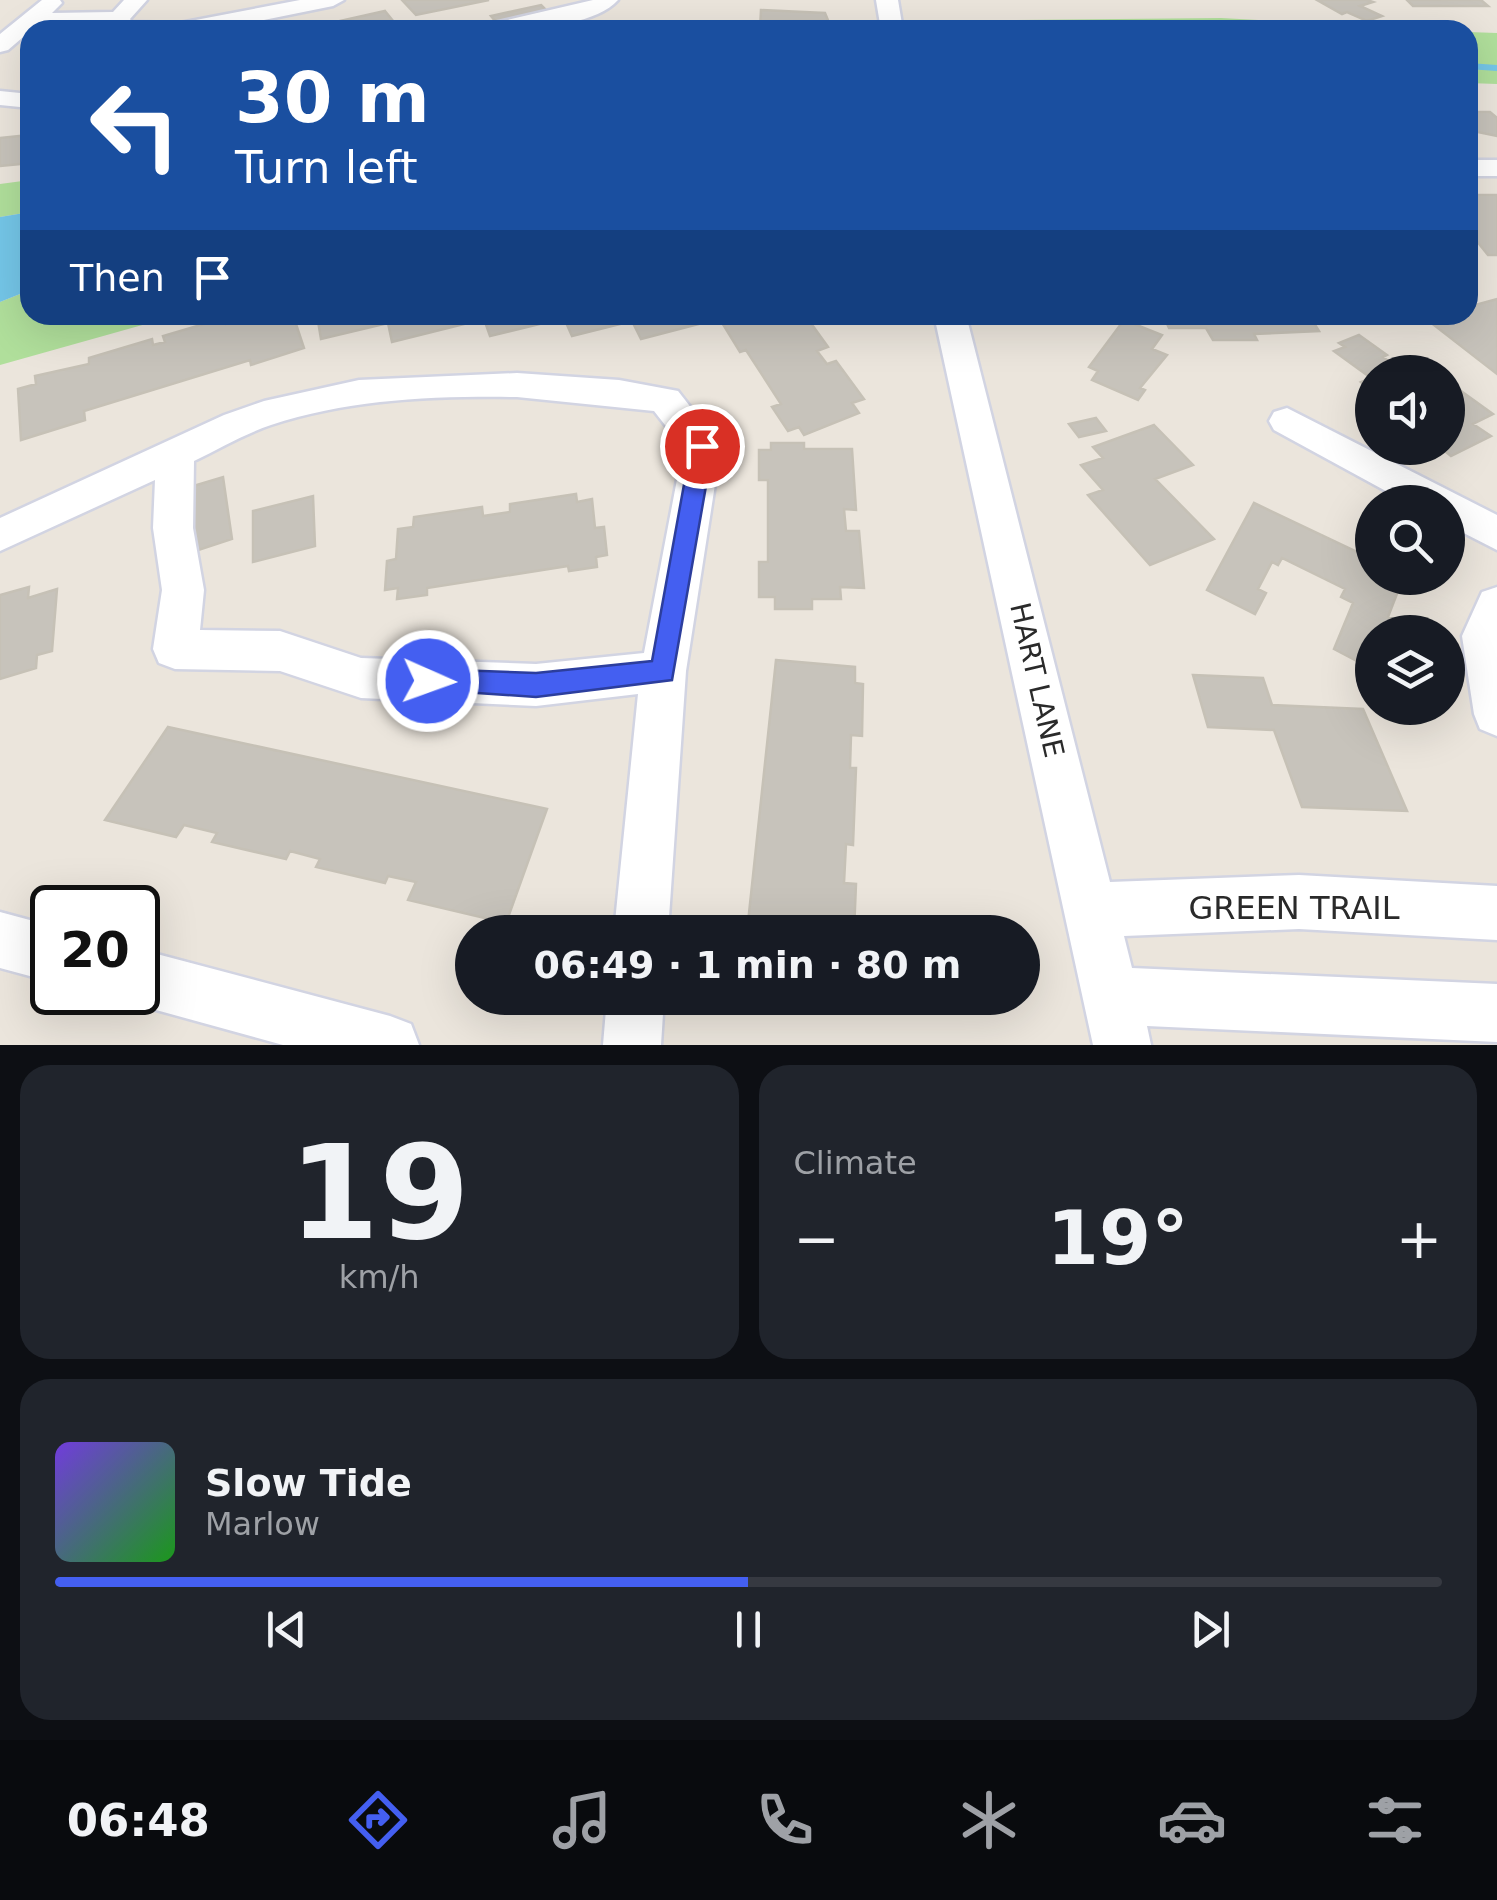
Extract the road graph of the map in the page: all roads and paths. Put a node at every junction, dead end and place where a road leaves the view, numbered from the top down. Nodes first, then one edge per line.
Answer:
1 (54, 0) edge
2 (136, 0) edge
3 (334, 0) edge
4 (607, 0) edge
5 (120, 18) joint
6 (30, 20) joint
7 (231, 20) edge
8 (542, 20) edge
9 (20, 28) edge
10 (0, 45) edge
11 (952, 325) edge
12 (1287, 421) dead end
13 (174, 454) junction
14 (1406, 485) edge
15 (1465, 517) edge
16 (1497, 534) edge
17 (0, 536) edge
18 (1497, 605) edge
19 (663, 672) junction
20 (1497, 714) edge
21 (1091, 910) junction
22 (1497, 914) edge
23 (642, 915) edge
24 (0, 940) edge
25 (30, 948) edge
26 (160, 983) edge
27 (1497, 1013) edge
28 (635, 1015) edge
29 (1117, 1020) edge
30 (365, 1042) edge
31 (632, 1045) edge

1 - 6 street
2 - 5 street
3 - 7 street
4 - 8 street
5 - 6 street
9 - 10 street
11 - 21 street, HART LANE
12 - 14 street
13 - 17 street
13 - 19 street
13 - 19 street
15 - 16 street
18 - 20 street
19 - 23 street
21 - 22 street, GREEN TRAIL
21 - 29 street, HART LANE
24 - 25 street
26 - 30 street
27 - 29 street
28 - 31 street

